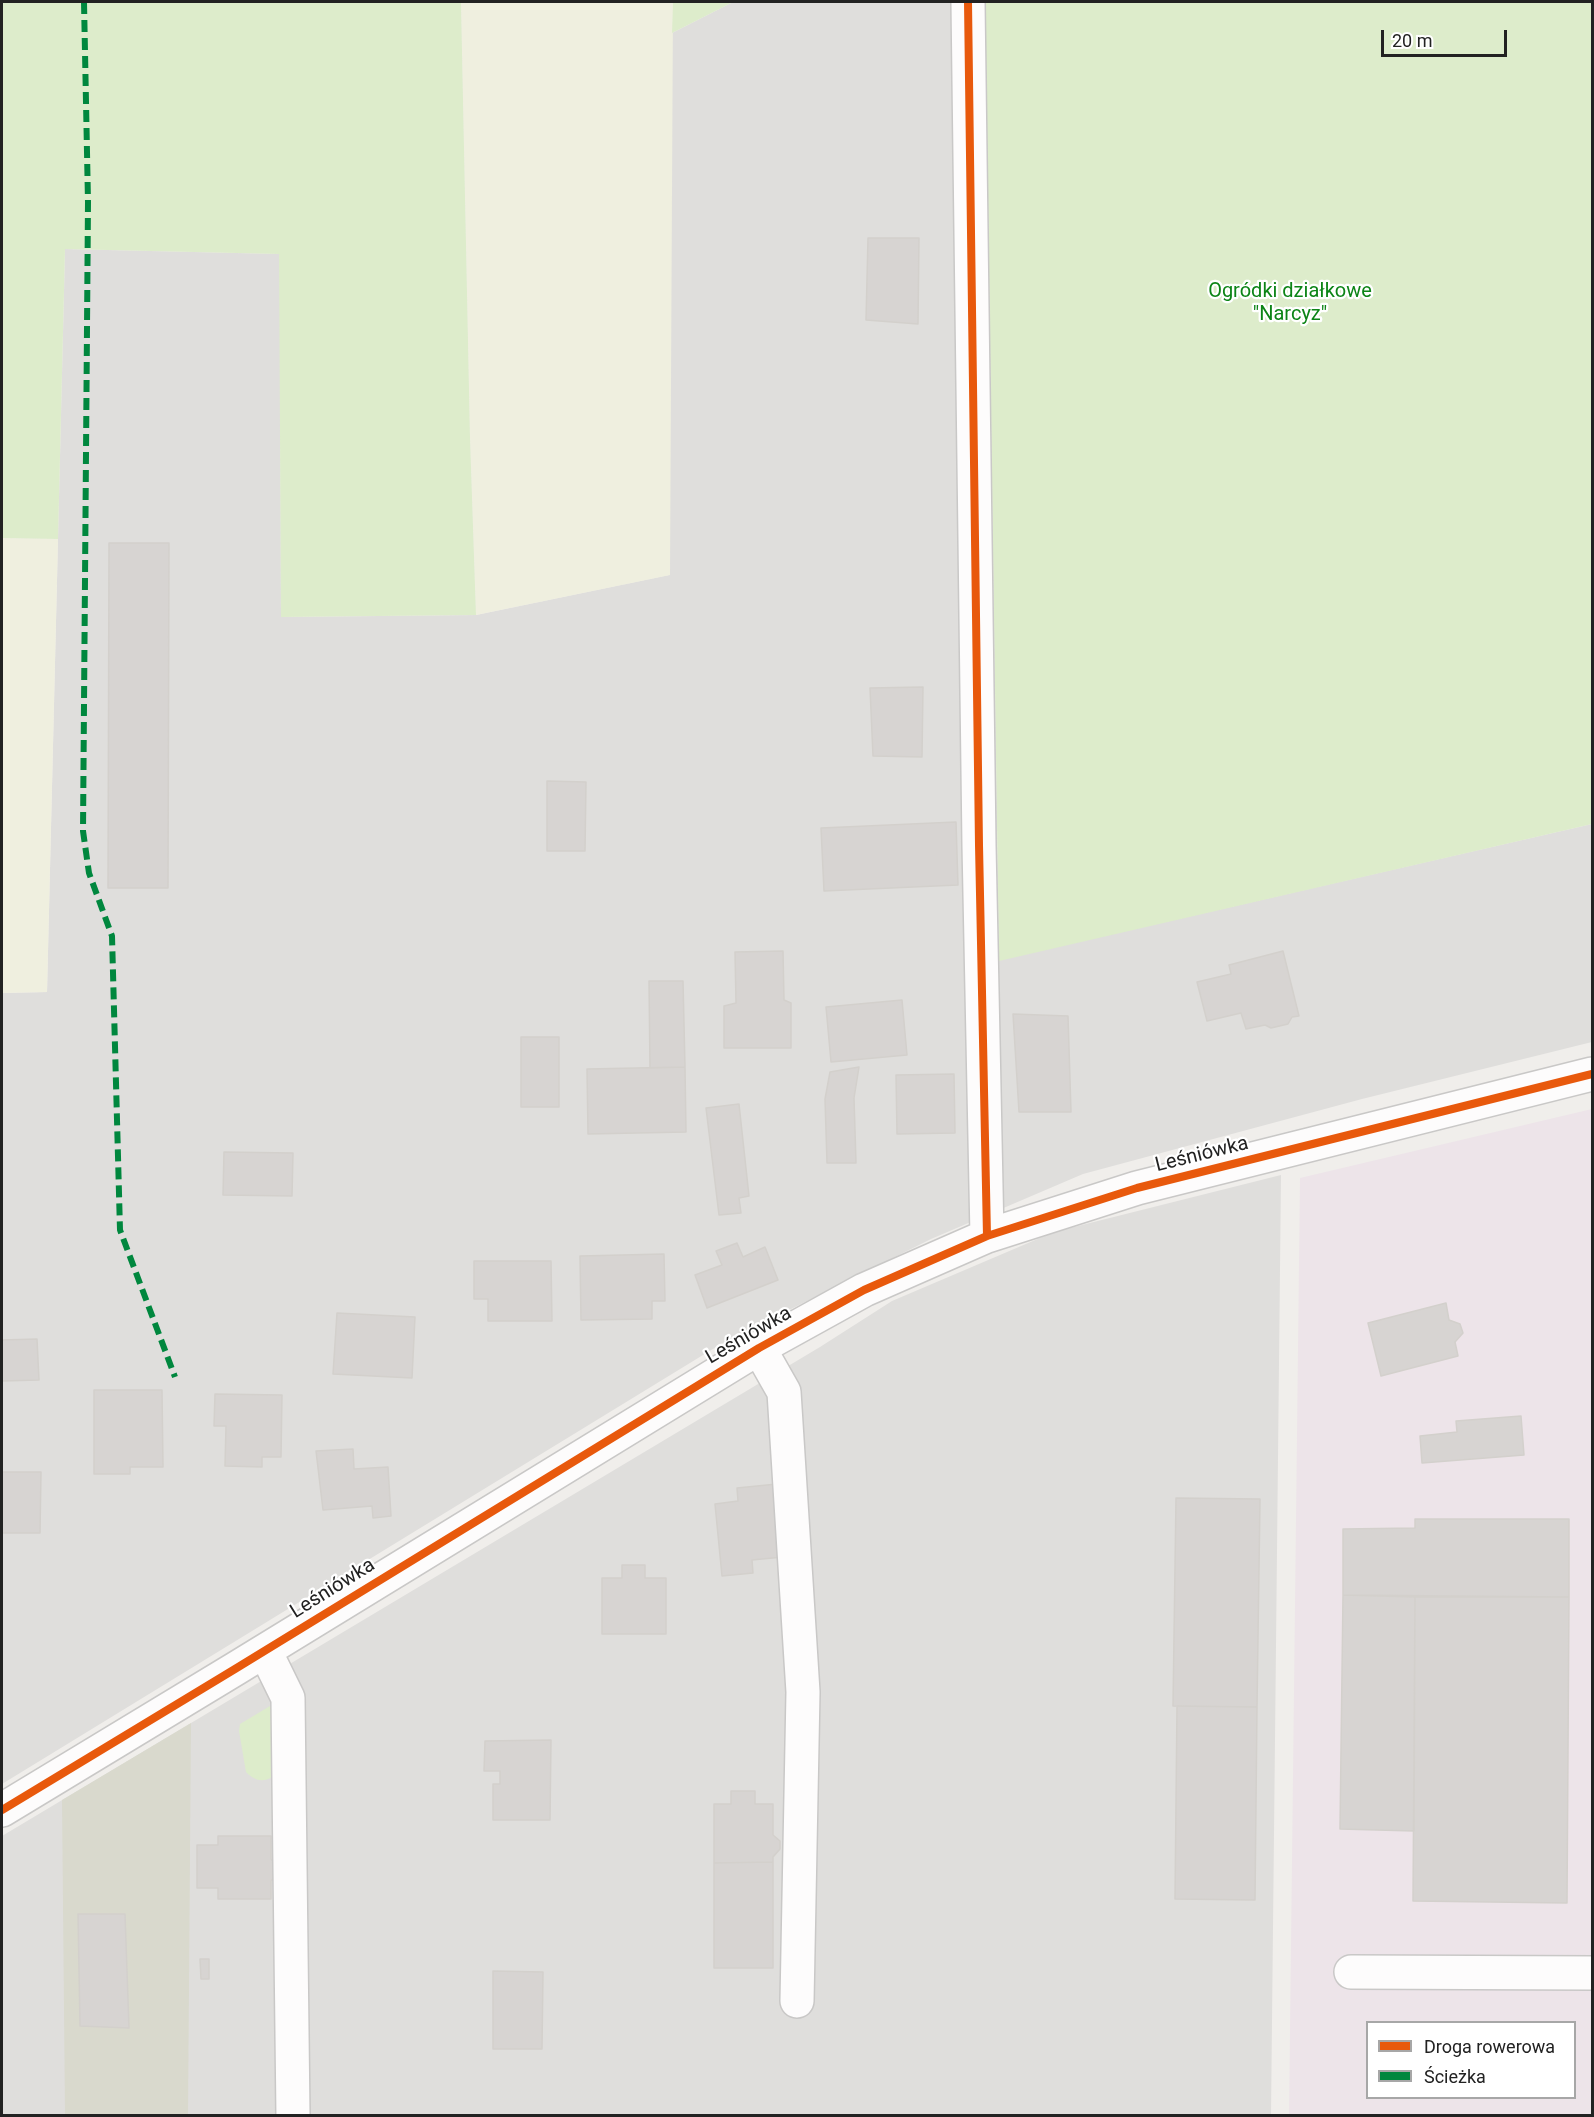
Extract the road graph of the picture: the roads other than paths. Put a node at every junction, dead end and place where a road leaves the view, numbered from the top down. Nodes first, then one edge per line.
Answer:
1 (968, 2) edge
2 (1593, 1074) edge
3 (987, 1236) junction
4 (759, 1348) junction
5 (265, 1651) junction
6 (2, 1810) edge
7 (1351, 1972) dead end
8 (1593, 1973) edge
9 (797, 2001) dead end
10 (292, 2115) edge

1 - 3 street
2 - 3 street, Leśniówka
3 - 4 street, Leśniówka
4 - 5 street, Leśniówka
4 - 9 street
5 - 6 street, Leśniówka
5 - 10 street
7 - 8 street

